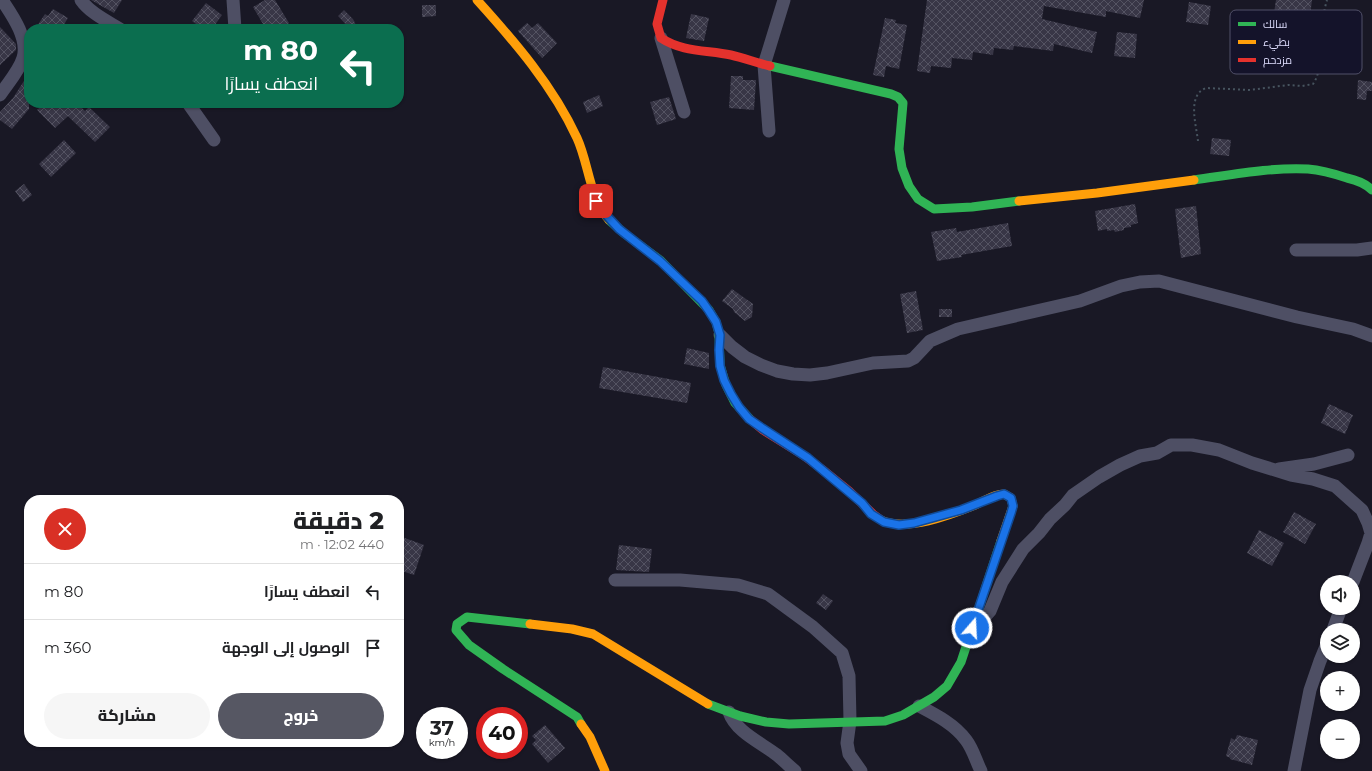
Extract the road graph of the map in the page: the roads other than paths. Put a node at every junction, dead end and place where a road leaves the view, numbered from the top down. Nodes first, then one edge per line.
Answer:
1 (2, 0) edge
2 (81, 0) edge
3 (233, 0) edge
4 (477, 0) edge
5 (663, 0) edge
6 (784, 0) edge
7 (112, 24) edge
8 (235, 24) edge
9 (661, 38) junction
10 (24, 47) edge
11 (24, 58) edge
12 (764, 65) junction
13 (0, 95) edge
14 (192, 108) edge
15 (684, 112) dead end
16 (769, 131) dead end
17 (214, 140) dead end
18 (1372, 190) edge
19 (1372, 248) edge
20 (1296, 250) dead end
21 (720, 335) junction
22 (1372, 336) edge
23 (1348, 455) dead end
24 (1276, 470) junction
25 (1345, 494) junction
26 (1372, 507) edge
27 (1356, 575) edge
28 (615, 580) dead end
29 (972, 628) junction
30 (1320, 661) edge
31 (919, 706) junction
32 (729, 712) junction
33 (850, 721) junction
34 (605, 771) edge
35 (795, 771) edge
36 (861, 771) edge
37 (981, 771) edge
38 (1294, 771) edge

1 - 10 street
2 - 7 street
3 - 8 street
4 - 21 street
5 - 9 street
6 - 12 street
9 - 12 street
9 - 15 street
11 - 13 street
12 - 16 street
12 - 18 street
14 - 17 street
19 - 20 street
21 - 22 street
21 - 29 street
23 - 24 street
24 - 25 street
24 - 29 street
25 - 26 street
25 - 27 street
28 - 33 street
29 - 31 street
30 - 38 street
31 - 33 street
31 - 37 street
32 - 33 street
32 - 34 street
32 - 35 street
33 - 36 street

